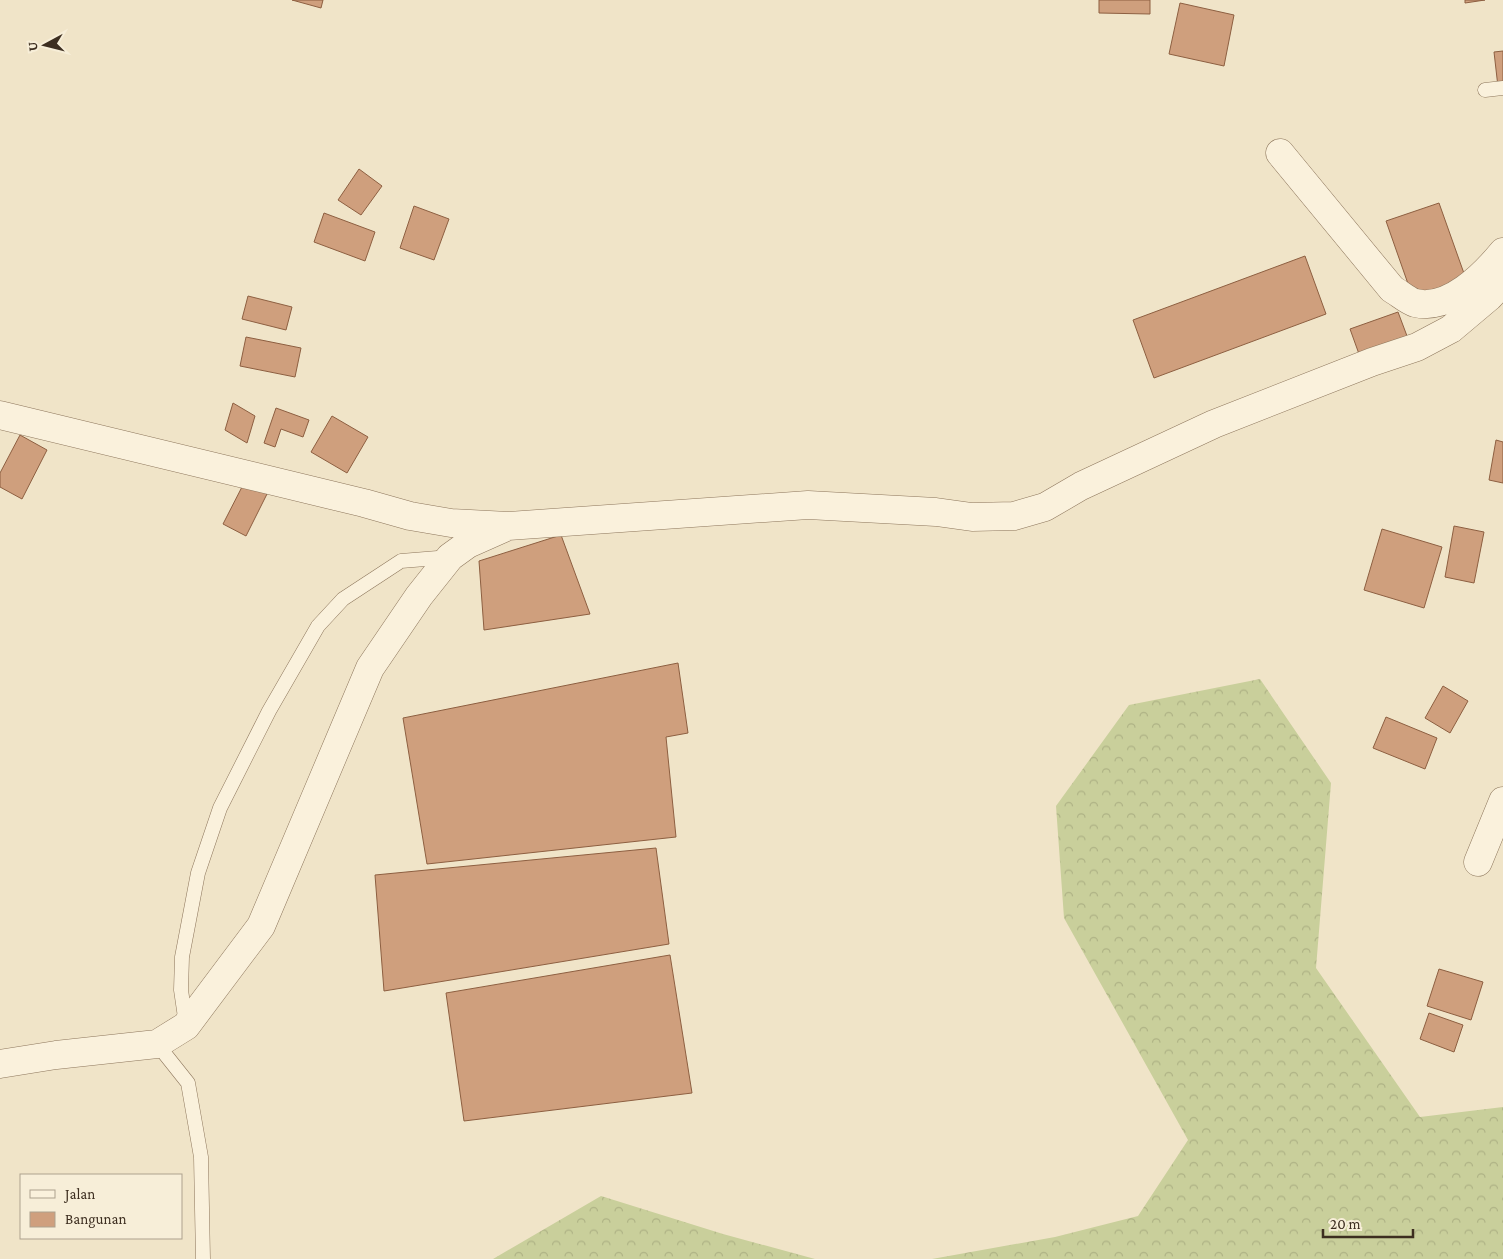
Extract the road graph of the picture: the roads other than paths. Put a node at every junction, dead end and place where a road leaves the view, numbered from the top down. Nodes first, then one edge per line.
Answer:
1 (1503, 88) edge
2 (1485, 90) dead end
3 (1280, 153) dead end
4 (1503, 252) edge
5 (1503, 282) edge
6 (0, 415) edge
7 (508, 526) junction
8 (450, 557) junction
9 (1503, 800) edge
10 (1478, 862) dead end
11 (186, 1026) junction
12 (157, 1044) junction
13 (0, 1064) edge
14 (204, 1259) edge

1 - 2 lane
3 - 4 street
5 - 7 street
6 - 7 street
7 - 8 street
8 - 11 street
8 - 11 lane
9 - 10 street
11 - 12 street
12 - 13 street
12 - 14 lane

